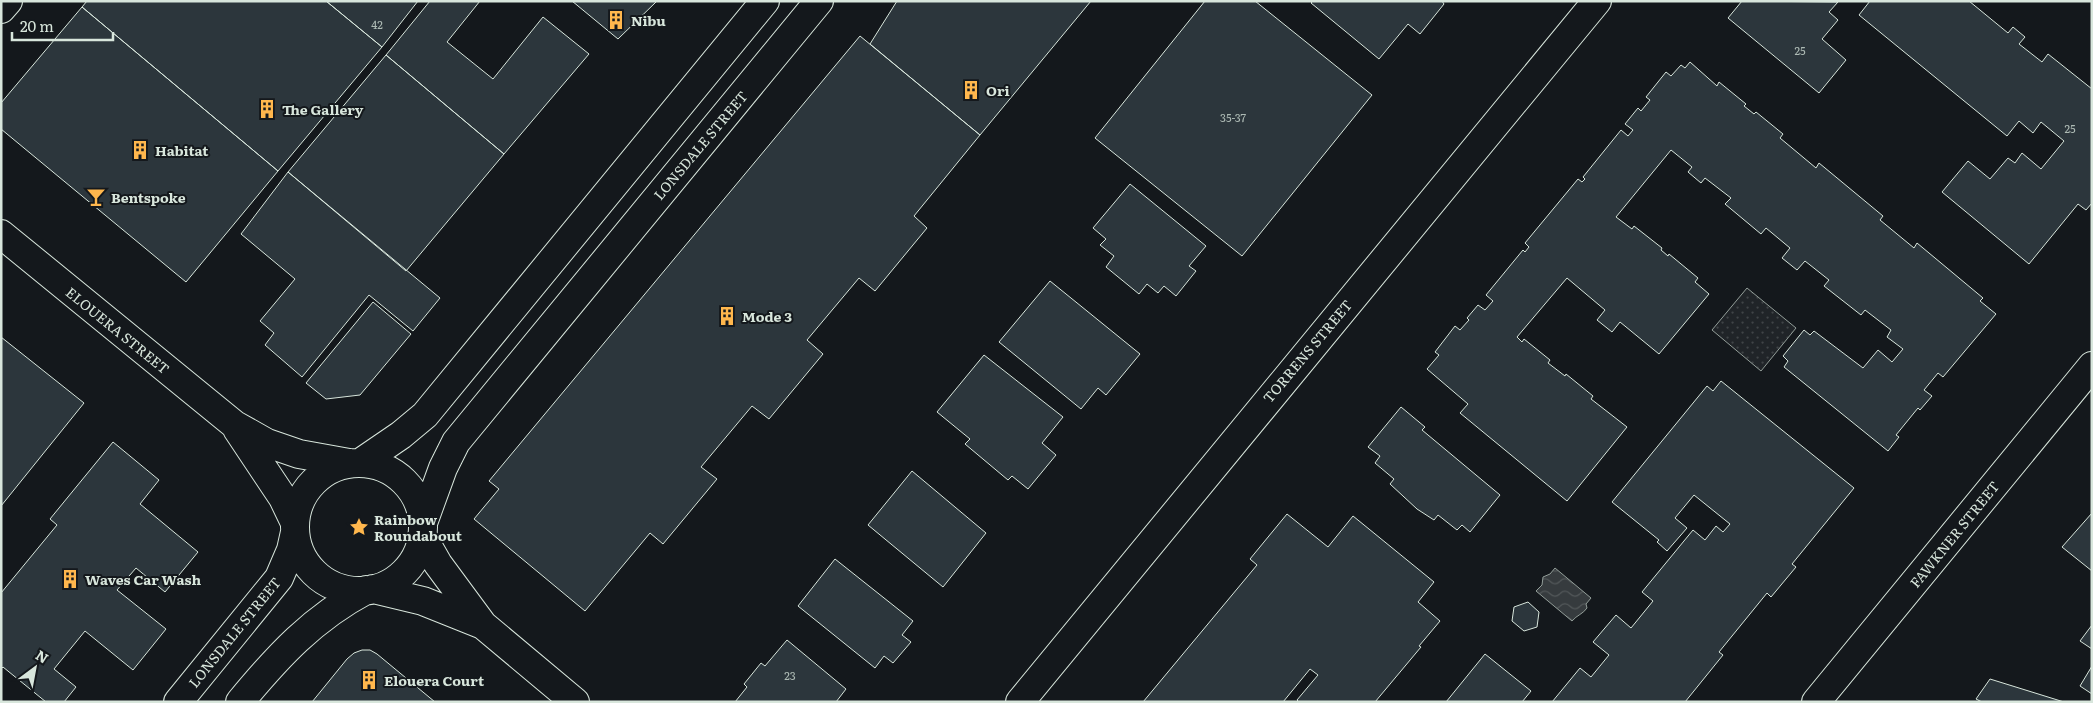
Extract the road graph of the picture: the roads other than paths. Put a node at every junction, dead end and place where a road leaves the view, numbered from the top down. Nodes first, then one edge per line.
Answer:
1 (8, 1) edge
2 (765, 1) edge
3 (779, 1) edge
4 (1596, 1) edge
5 (1, 9) edge
6 (811, 11) edge
7 (1, 234) edge
8 (566, 244) junction
9 (598, 269) junction
10 (2092, 366) edge
11 (235, 425) junction
12 (354, 463) junction
13 (295, 527) junction
14 (423, 529) junction
15 (369, 590) junction
16 (482, 624) junction
17 (178, 702) edge
18 (240, 702) edge
19 (576, 702) edge
20 (1020, 702) edge
21 (1816, 702) edge

1 - 5 street
2 - 8 street
3 - 6 street, LONSDALE STREET
4 - 20 street, TORRENS STREET
6 - 9 street, LONSDALE STREET
7 - 11 street, ELOUERA STREET
8 - 9 street
8 - 12 street
9 - 14 street, LONSDALE STREET
10 - 21 street, FAWKNER STREET
11 - 12 street, ELOUERA STREET
11 - 13 street, ELOUERA STREET
12 - 13 street
12 - 14 street
13 - 15 street
13 - 17 street, LONSDALE STREET
14 - 15 street
14 - 16 street
15 - 16 street
15 - 18 street
16 - 19 street

